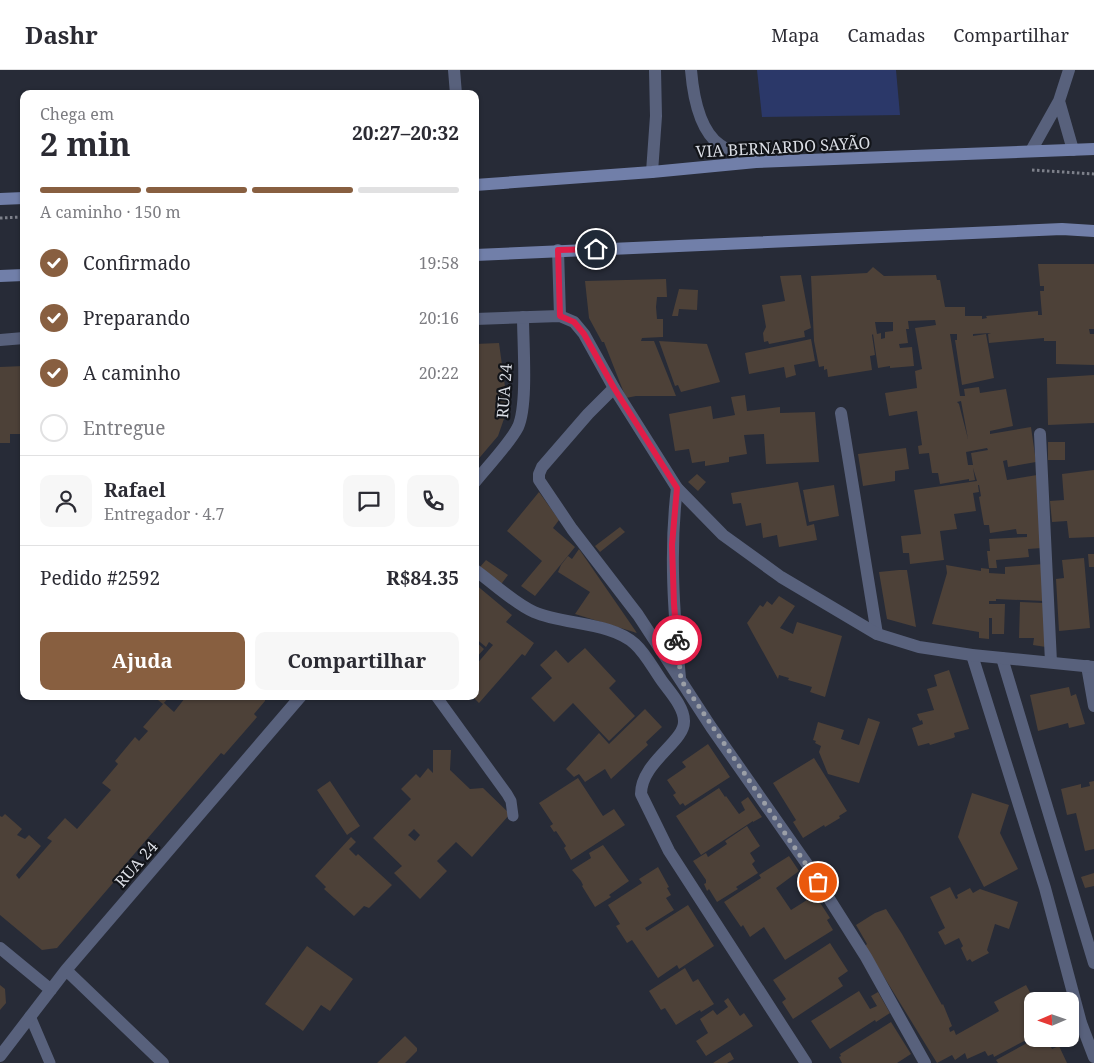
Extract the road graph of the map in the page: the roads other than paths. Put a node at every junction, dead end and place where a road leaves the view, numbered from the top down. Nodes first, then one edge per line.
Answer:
1 (454, 70) edge
2 (655, 70) edge
3 (691, 70) edge
4 (1069, 70) edge
5 (456, 90) edge
6 (1059, 101) junction
7 (1094, 149) edge
8 (1073, 150) junction
9 (1031, 151) junction
10 (756, 162) junction
11 (652, 172) junction
12 (479, 185) edge
13 (20, 198) edge
14 (0, 200) edge
15 (1094, 231) edge
16 (558, 250) junction
17 (479, 255) edge
18 (20, 275) edge
19 (0, 276) edge
20 (560, 316) junction
21 (523, 317) junction
22 (479, 319) edge
23 (20, 338) edge
24 (0, 340) edge
25 (614, 388) junction
26 (841, 413) dead end
27 (1040, 434) dead end
28 (479, 477) edge
29 (677, 488) junction
30 (479, 573) edge
31 (876, 634) junction
32 (972, 655) junction
33 (1002, 658) junction
34 (1051, 662) junction
35 (1090, 667) edge
36 (681, 680) junction
37 (298, 700) edge
38 (439, 700) edge
39 (1094, 706) edge
40 (512, 816) dead end
41 (0, 948) edge
42 (1094, 959) edge
43 (66, 970) junction
44 (51, 990) junction
45 (30, 1016) junction
46 (0, 1056) edge
47 (1094, 1057) edge
48 (50, 1063) edge
49 (163, 1063) edge
50 (806, 1063) edge
51 (925, 1063) edge

1 - 5 street
2 - 11 street
3 - 10 street
4 - 6 street
6 - 8 street
6 - 9 street
7 - 8 main road, VIA BERNARDO SAYÃO
8 - 9 main road, VIA BERNARDO SAYÃO
9 - 10 main road, VIA BERNARDO SAYÃO
10 - 11 main road, VIA BERNARDO SAYÃO
11 - 12 main road, VIA BERNARDO SAYÃO
13 - 14 main road
15 - 16 main road
16 - 17 main road
16 - 20 street
18 - 19 main road
20 - 21 street
20 - 25 street
21 - 22 street
21 - 28 street, RUA 24
23 - 24 street
25 - 29 street
25 - 36 street
26 - 31 street
27 - 34 street
29 - 31 street
29 - 36 street
30 - 50 street
31 - 32 street
32 - 33 street
32 - 47 street
33 - 34 street
33 - 42 street
34 - 35 street
35 - 39 street
36 - 51 street
37 - 43 street, RUA 24
38 - 40 lane
41 - 44 street
43 - 44 street, RUA 24
43 - 49 street
44 - 45 street, RUA 24
45 - 46 street, RUA 24
45 - 48 lane

